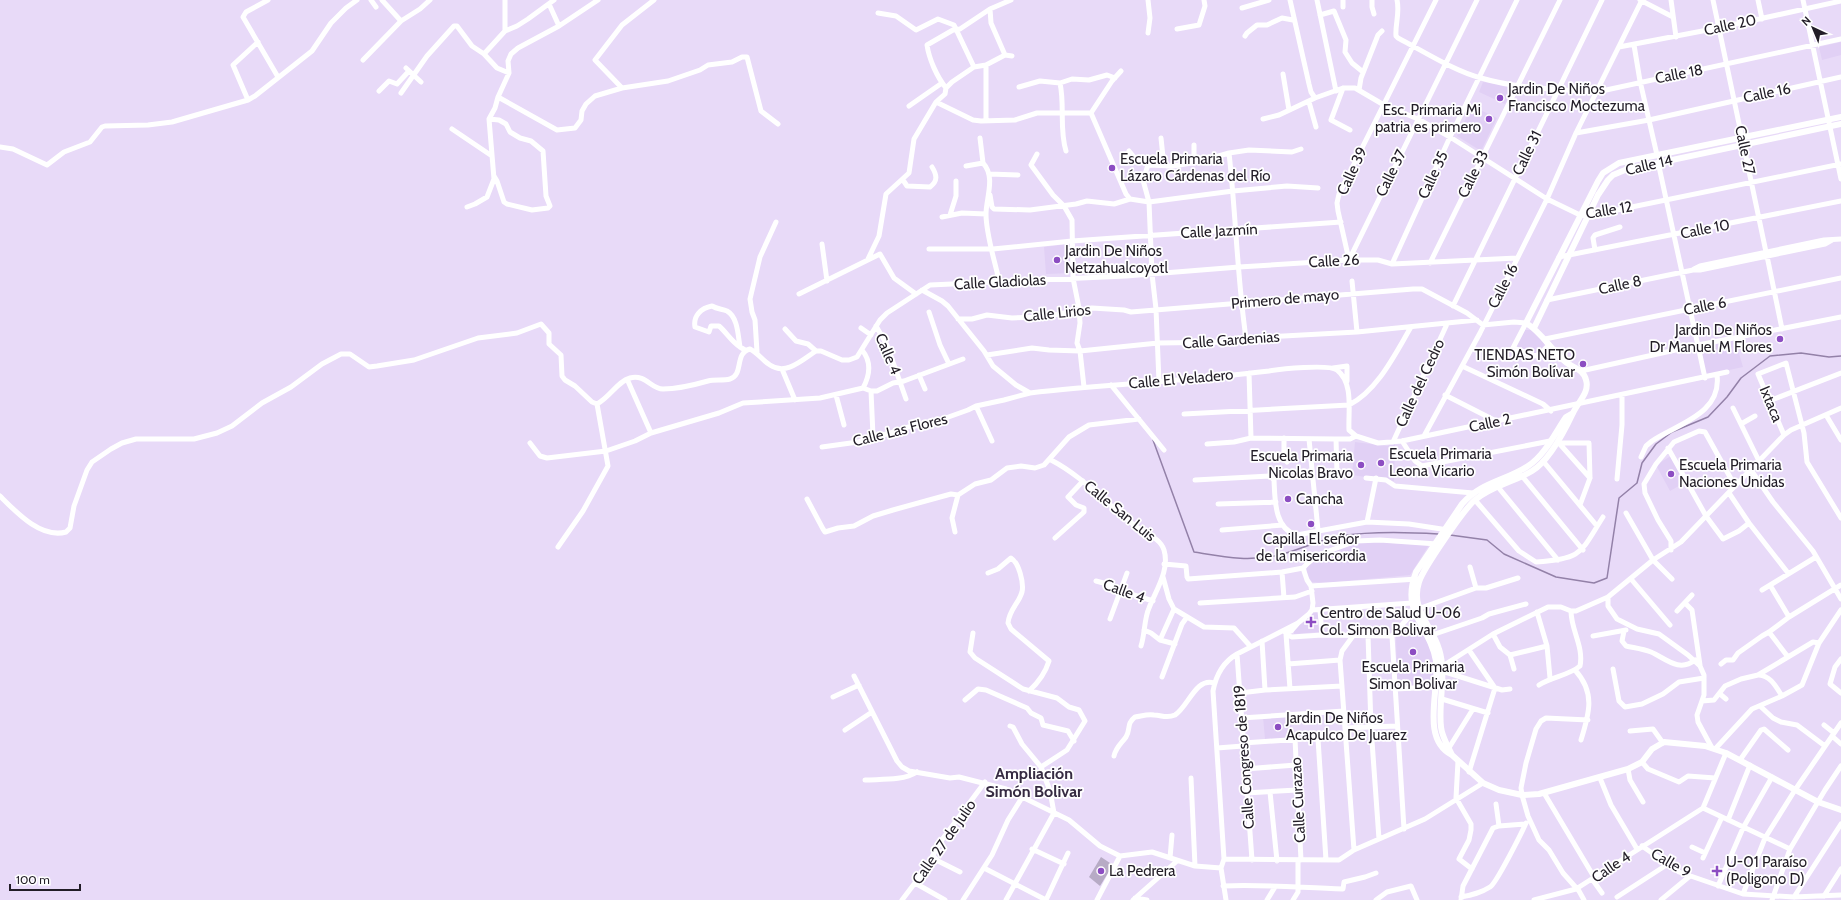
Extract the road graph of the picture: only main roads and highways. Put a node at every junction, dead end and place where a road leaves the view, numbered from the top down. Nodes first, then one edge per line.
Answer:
1 (1841, 117) edge
2 (1841, 124) edge
3 (1534, 328) junction
4 (1573, 413) junction
5 (1448, 530) junction
6 (1416, 579) junction
7 (1416, 610) junction
8 (1449, 752) junction
9 (1841, 810) edge

1 - 3 main road, Calle 14
2 - 3 main road, Calle 14
3 - 4 main road
4 - 5 main road
4 - 5 main road
5 - 6 main road
5 - 6 main road
6 - 7 main road
6 - 7 main road
7 - 8 main road
7 - 8 main road
8 - 9 main road

